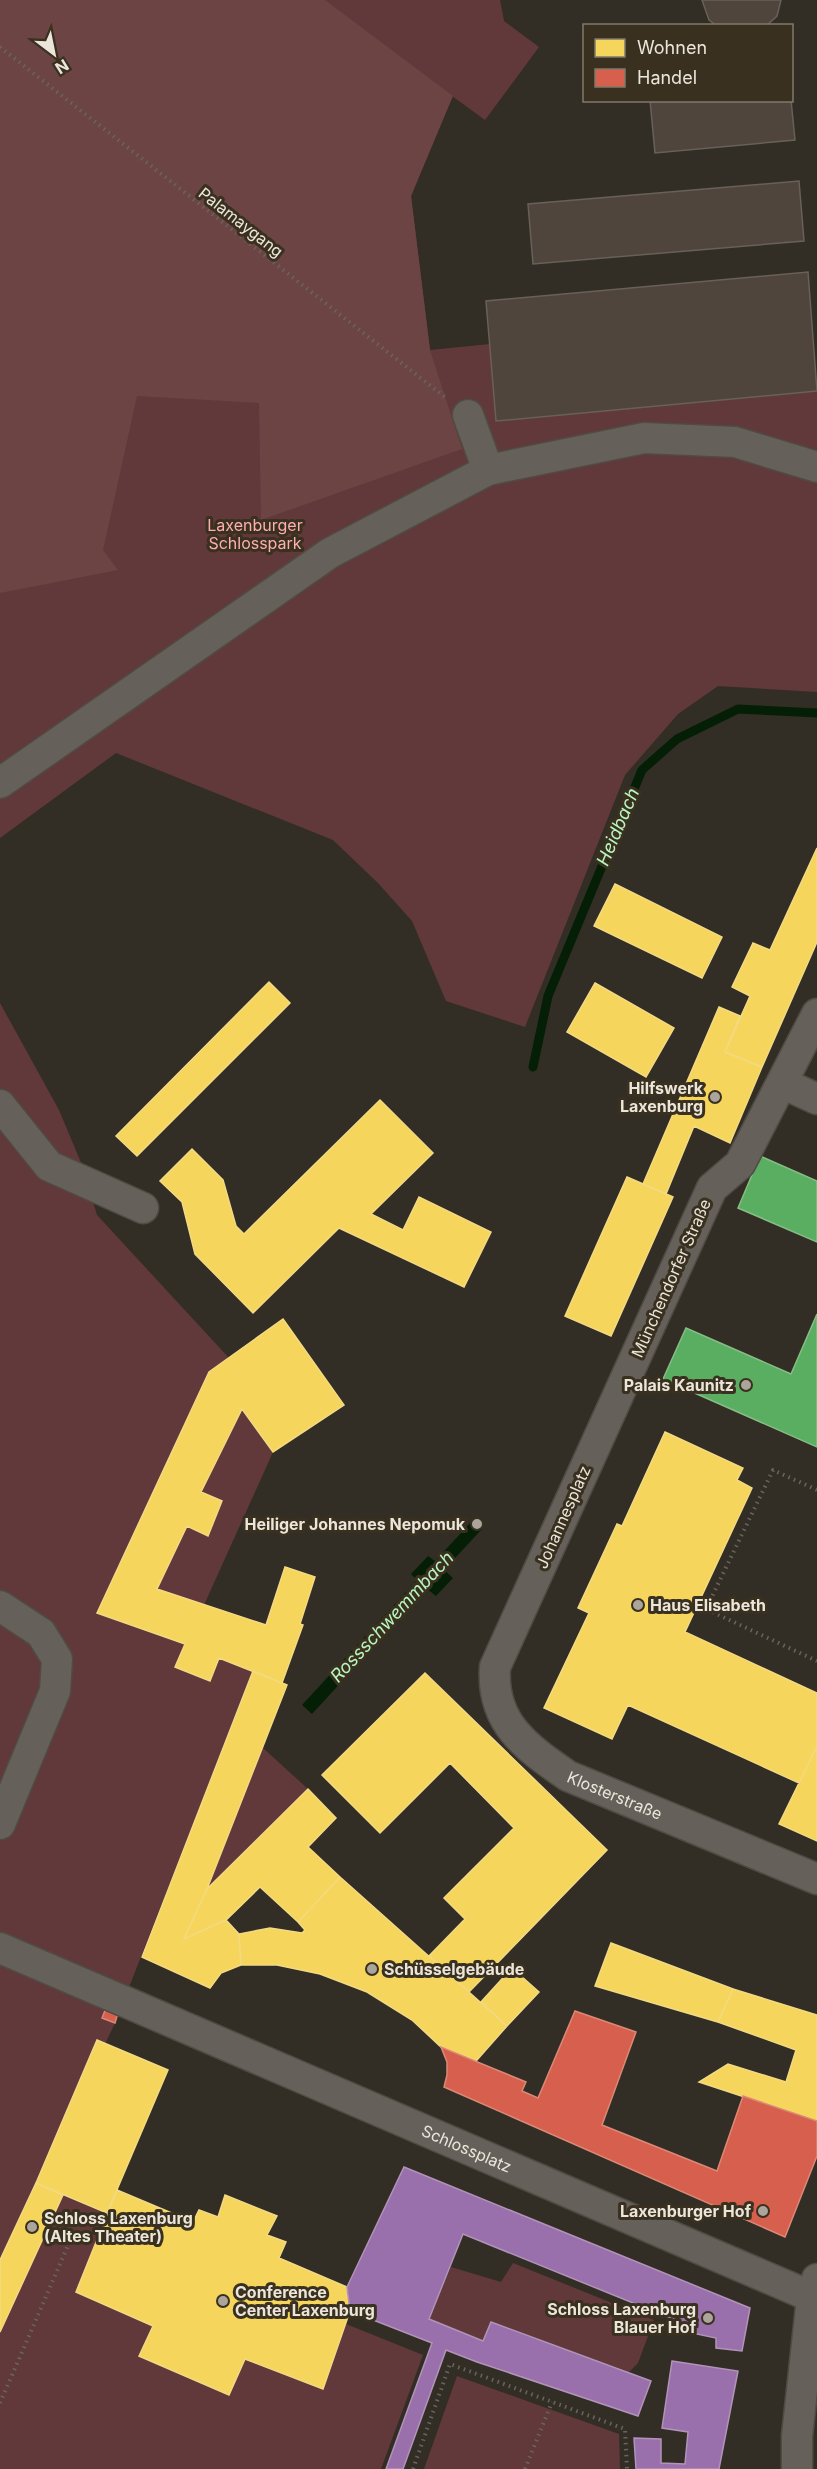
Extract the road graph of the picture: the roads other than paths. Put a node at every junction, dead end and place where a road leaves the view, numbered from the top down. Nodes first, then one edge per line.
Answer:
1 (468, 415) road end
2 (817, 467) edge
3 (488, 470) junction
4 (0, 783) edge
5 (817, 1014) edge
6 (782, 1083) junction
7 (817, 1100) edge
8 (0, 1105) edge
9 (143, 1208) dead end
10 (620, 1392) joint
11 (0, 1606) edge
12 (506, 1642) joint
13 (0, 1824) edge
14 (817, 1879) edge
15 (0, 1948) edge
16 (815, 2292) edge
17 (797, 2469) edge

1 - 3 street
2 - 3 street
3 - 4 street
5 - 6 street, Münchendorfer Straße
6 - 7 street
6 - 10 street, Münchendorfer Straße
8 - 9 street
10 - 12 street, Johannesplatz
11 - 13 street
12 - 14 street, Klosterstraße
15 - 16 street, Schlossplatz
16 - 17 street, Schlossplatz

